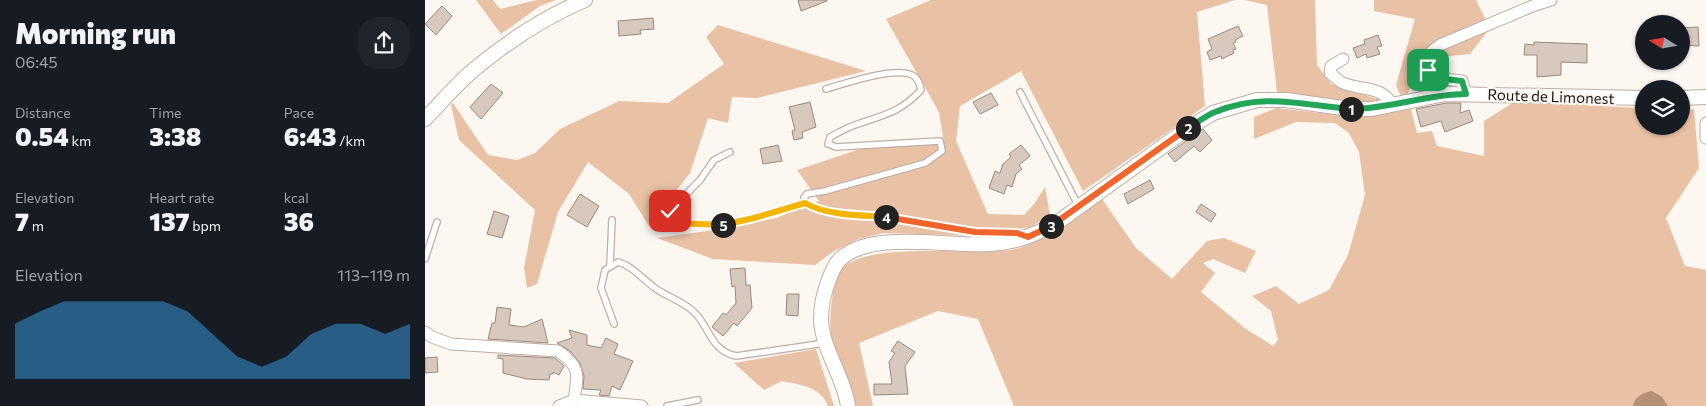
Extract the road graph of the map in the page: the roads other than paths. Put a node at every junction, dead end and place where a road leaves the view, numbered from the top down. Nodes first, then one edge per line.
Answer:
1 (585, 0) edge
2 (1551, 0) edge
3 (1343, 60) dead end
4 (826, 89) dead end
5 (1020, 92) dead end
6 (1466, 94) junction
7 (1706, 97) edge
8 (1635, 98) edge
9 (1690, 98) edge
10 (1393, 106) junction
11 (425, 119) edge
12 (1706, 123) edge
13 (1706, 138) edge
14 (730, 152) dead end
15 (805, 203) junction
16 (1079, 207) junction
17 (612, 220) dead end
18 (437, 222) dead end
19 (1028, 237) junction
20 (425, 259) edge
21 (610, 265) junction
22 (614, 324) dead end
23 (425, 332) edge
24 (825, 343) junction
25 (574, 400) junction
26 (697, 400) dead end
27 (559, 406) edge
28 (642, 406) edge
29 (667, 406) edge
30 (848, 406) edge

1 - 11 street
2 - 6 street
3 - 10 street
4 - 15 lane
5 - 16 lane
6 - 8 street, Route de Limonest
6 - 10 street, Route de Limonest
7 - 9 street
10 - 16 street, Route de Limonest
12 - 13 street
14 - 15 lane
15 - 19 lane
16 - 19 street, Route de Limonest
17 - 21 lane
18 - 20 lane
19 - 24 street, Route de Limonest
21 - 22 lane
21 - 24 lane
23 - 25 street
24 - 30 street
25 - 27 street
25 - 28 street
26 - 29 lane

